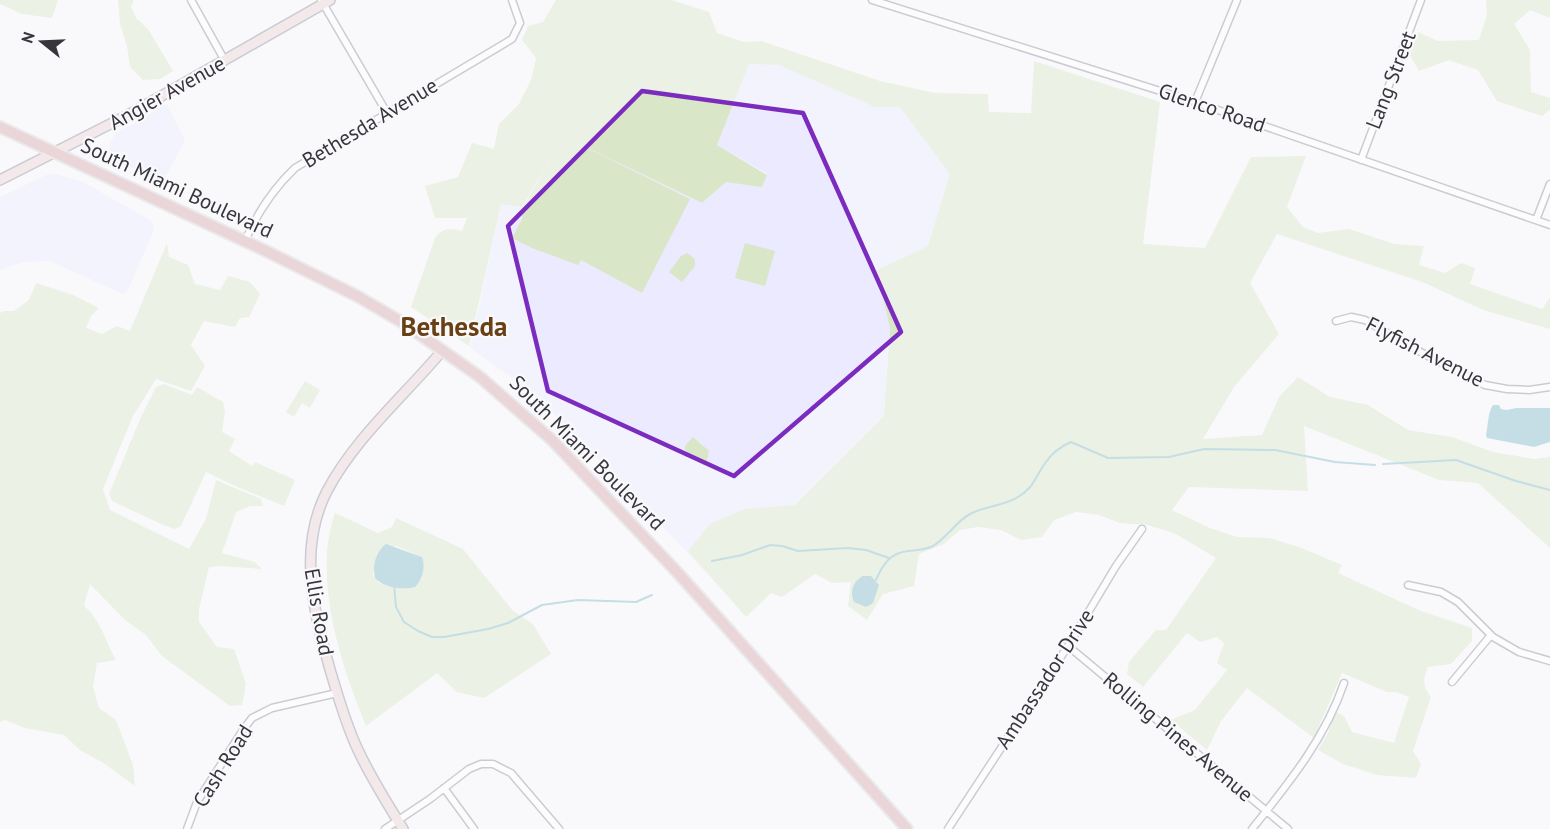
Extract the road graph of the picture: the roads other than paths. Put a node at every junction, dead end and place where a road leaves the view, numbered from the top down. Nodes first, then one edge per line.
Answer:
1 (191, 0) edge
2 (512, 0) edge
3 (872, 0) edge
4 (1237, 0) edge
5 (1421, 0) edge
6 (325, 1) edge
7 (225, 61) junction
8 (1195, 102) junction
9 (387, 113) junction
10 (0, 127) edge
11 (54, 153) junction
12 (1361, 160) junction
13 (0, 180) edge
14 (1550, 184) edge
15 (1536, 220) junction
16 (1550, 225) edge
17 (245, 241) junction
18 (1336, 321) dead end
19 (442, 351) junction
20 (1550, 387) edge
21 (1142, 529) dead end
22 (1408, 585) dead end
23 (1491, 635) junction
24 (1068, 646) junction
25 (1550, 661) edge
26 (1452, 682) dead end
27 (1344, 683) dead end
28 (337, 693) junction
29 (444, 788) junction
30 (1267, 811) junction
31 (400, 825) edge
32 (187, 829) edge
33 (385, 829) edge
34 (474, 829) edge
35 (559, 829) edge
36 (908, 829) edge
37 (948, 829) edge
38 (1252, 829) edge
39 (1288, 829) edge

1 - 7 street
2 - 9 street, Bethesda Avenue
3 - 8 street, Glenco Road
4 - 8 street
5 - 12 street, Lang Street
6 - 7 main road, Angier Avenue
6 - 9 street
7 - 11 main road, Angier Avenue
8 - 12 street, Glenco Road
9 - 17 street, Bethesda Avenue
10 - 11 main road, South Miami Boulevard
11 - 13 main road, Angier Avenue
11 - 17 main road, South Miami Boulevard
12 - 15 street, Glenco Road
14 - 15 street
15 - 16 street, Glenco Road
17 - 19 main road, South Miami Boulevard
18 - 20 street, Flyfish Avenue
19 - 28 main road, Ellis Road
19 - 36 main road, South Miami Boulevard
21 - 24 street, Ambassador Drive
22 - 23 street
23 - 25 street
23 - 26 street
24 - 30 street, Rolling Pines Avenue
24 - 37 street, Ambassador Drive
27 - 30 street
28 - 31 main road, Ellis Road
28 - 32 street, Cash Road
29 - 31 street
29 - 34 street
29 - 35 street
30 - 38 street
30 - 39 street, Rolling Pines Avenue
31 - 33 street

